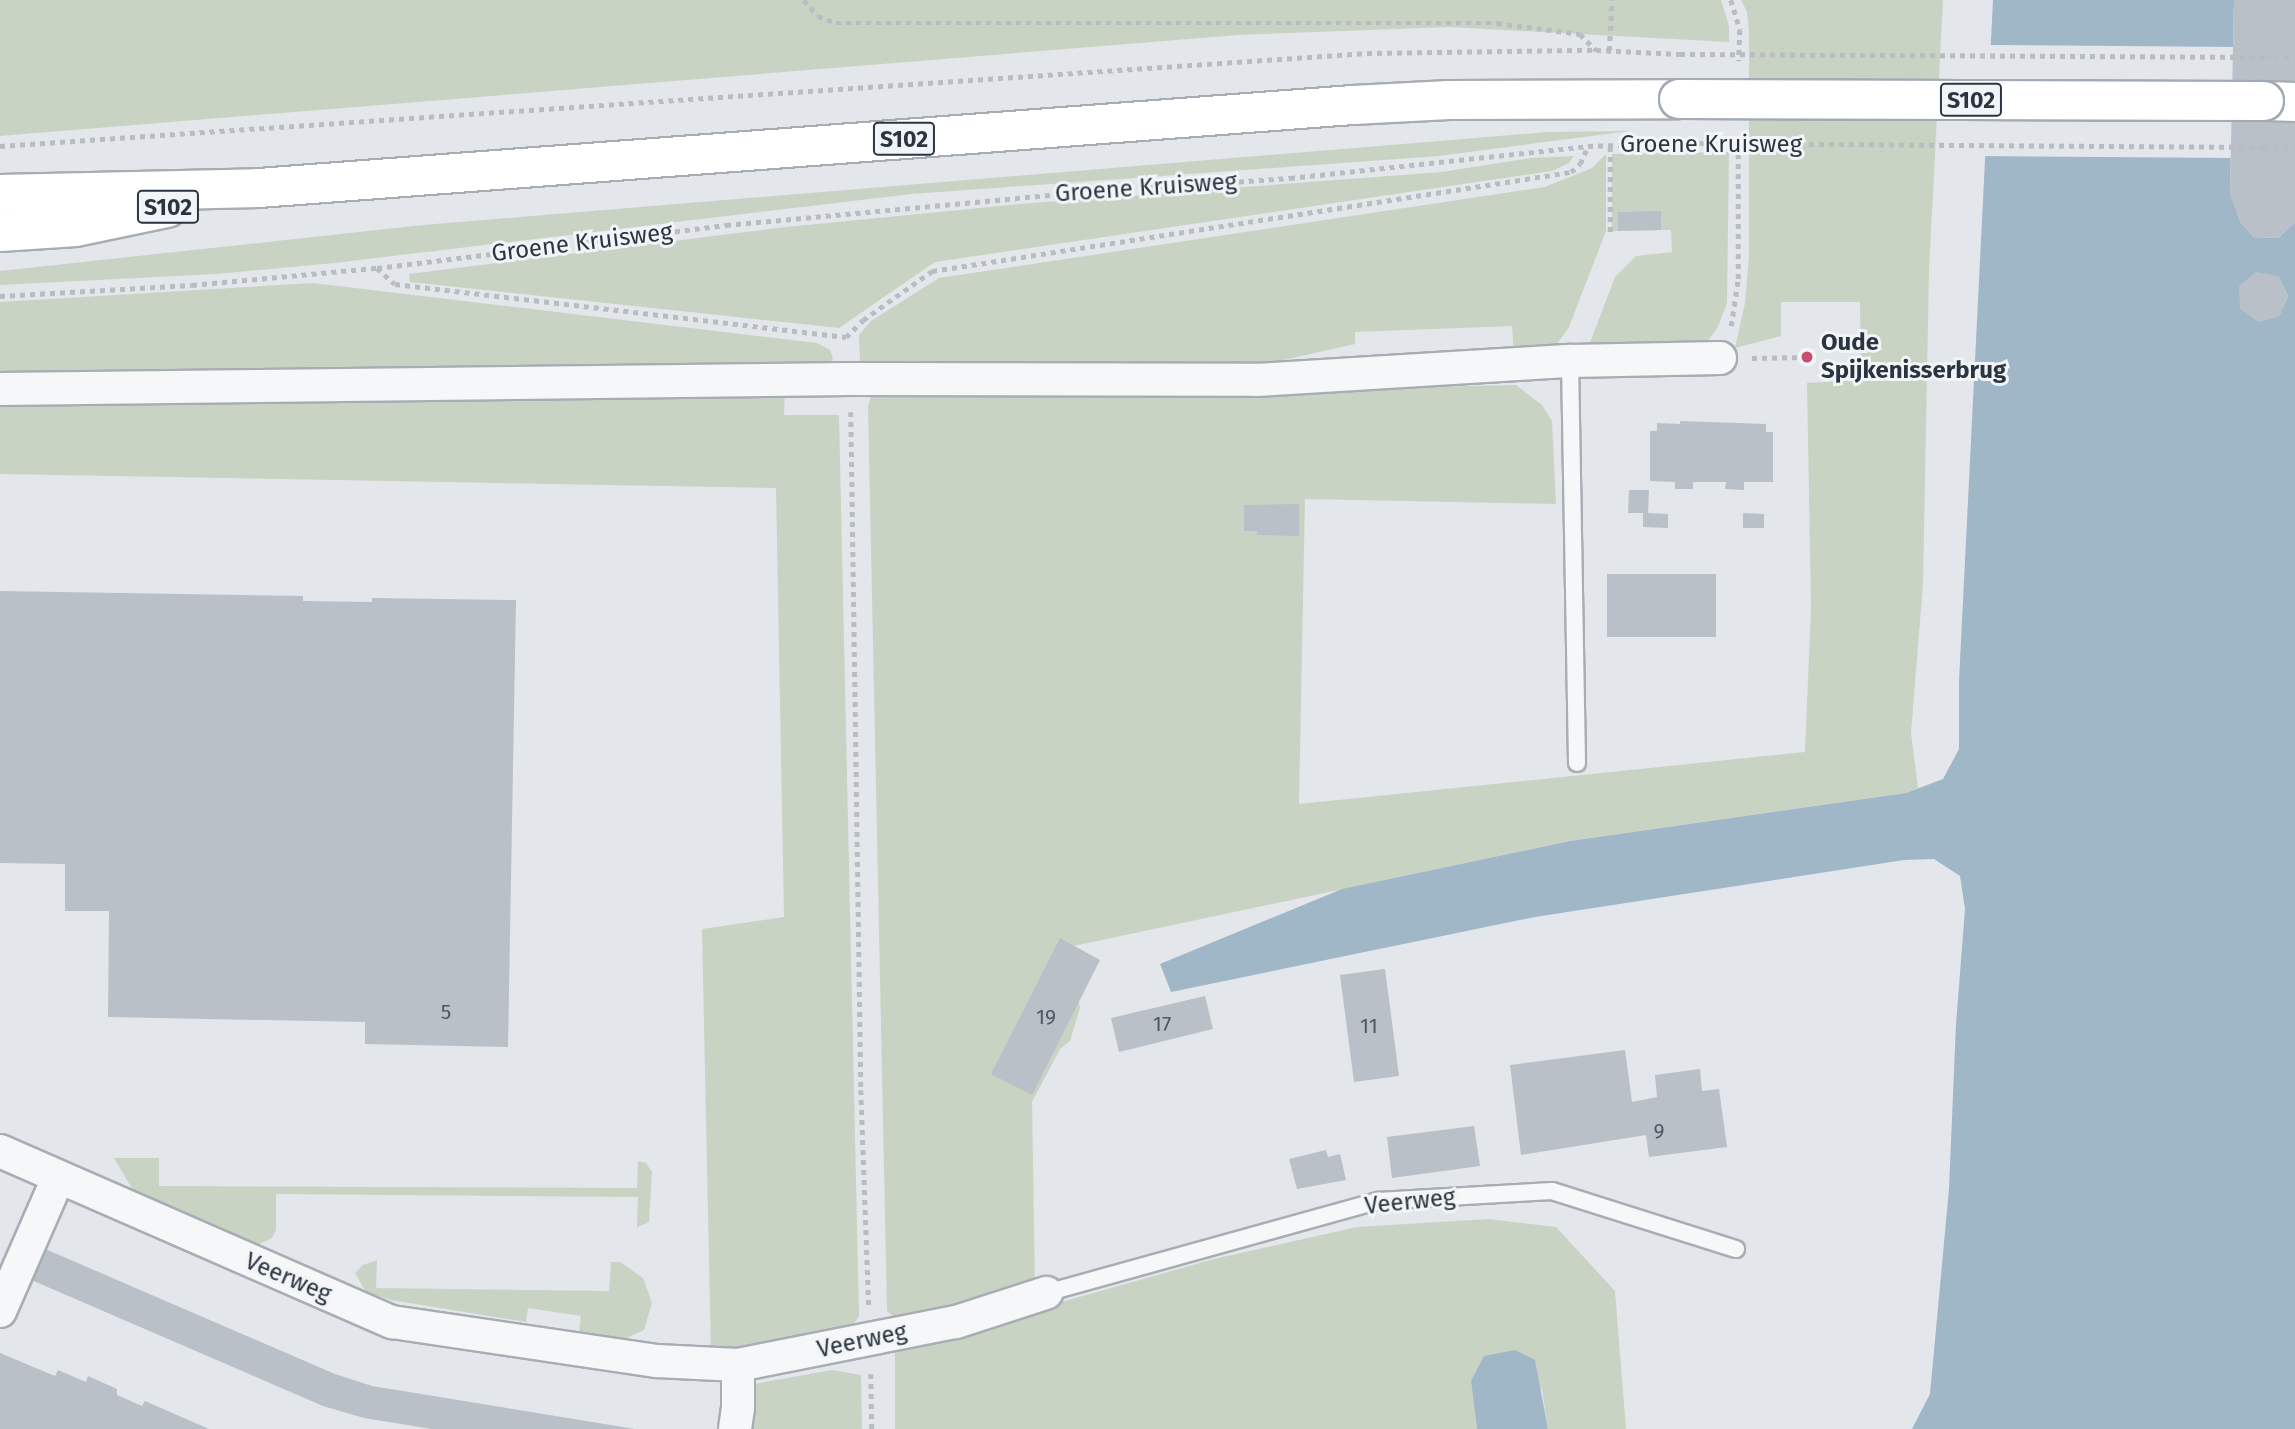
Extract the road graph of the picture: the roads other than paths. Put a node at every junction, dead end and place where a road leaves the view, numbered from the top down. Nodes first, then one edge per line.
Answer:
1 (2295, 102) edge
2 (260, 188) junction
3 (0, 194) edge
4 (0, 232) edge
5 (1720, 358) road end
6 (1570, 361) junction
7 (0, 389) edge
8 (1577, 763) dead end
9 (0, 1151) edge
10 (58, 1178) junction
11 (1736, 1249) dead end
12 (1046, 1293) joint
13 (0, 1311) edge
14 (738, 1365) junction
15 (735, 1429) edge

1 - 2 main road, Groene Kruisweg / S102, bridge
2 - 3 main road, Groene Kruisweg / S102
2 - 4 main road, Groene Kruisweg / S102
5 - 6 street
6 - 7 street
6 - 8 lane
9 - 10 street, Veerweg
10 - 13 street
10 - 14 street, Veerweg
11 - 12 lane, Veerweg
12 - 14 street, Veerweg
14 - 15 street

